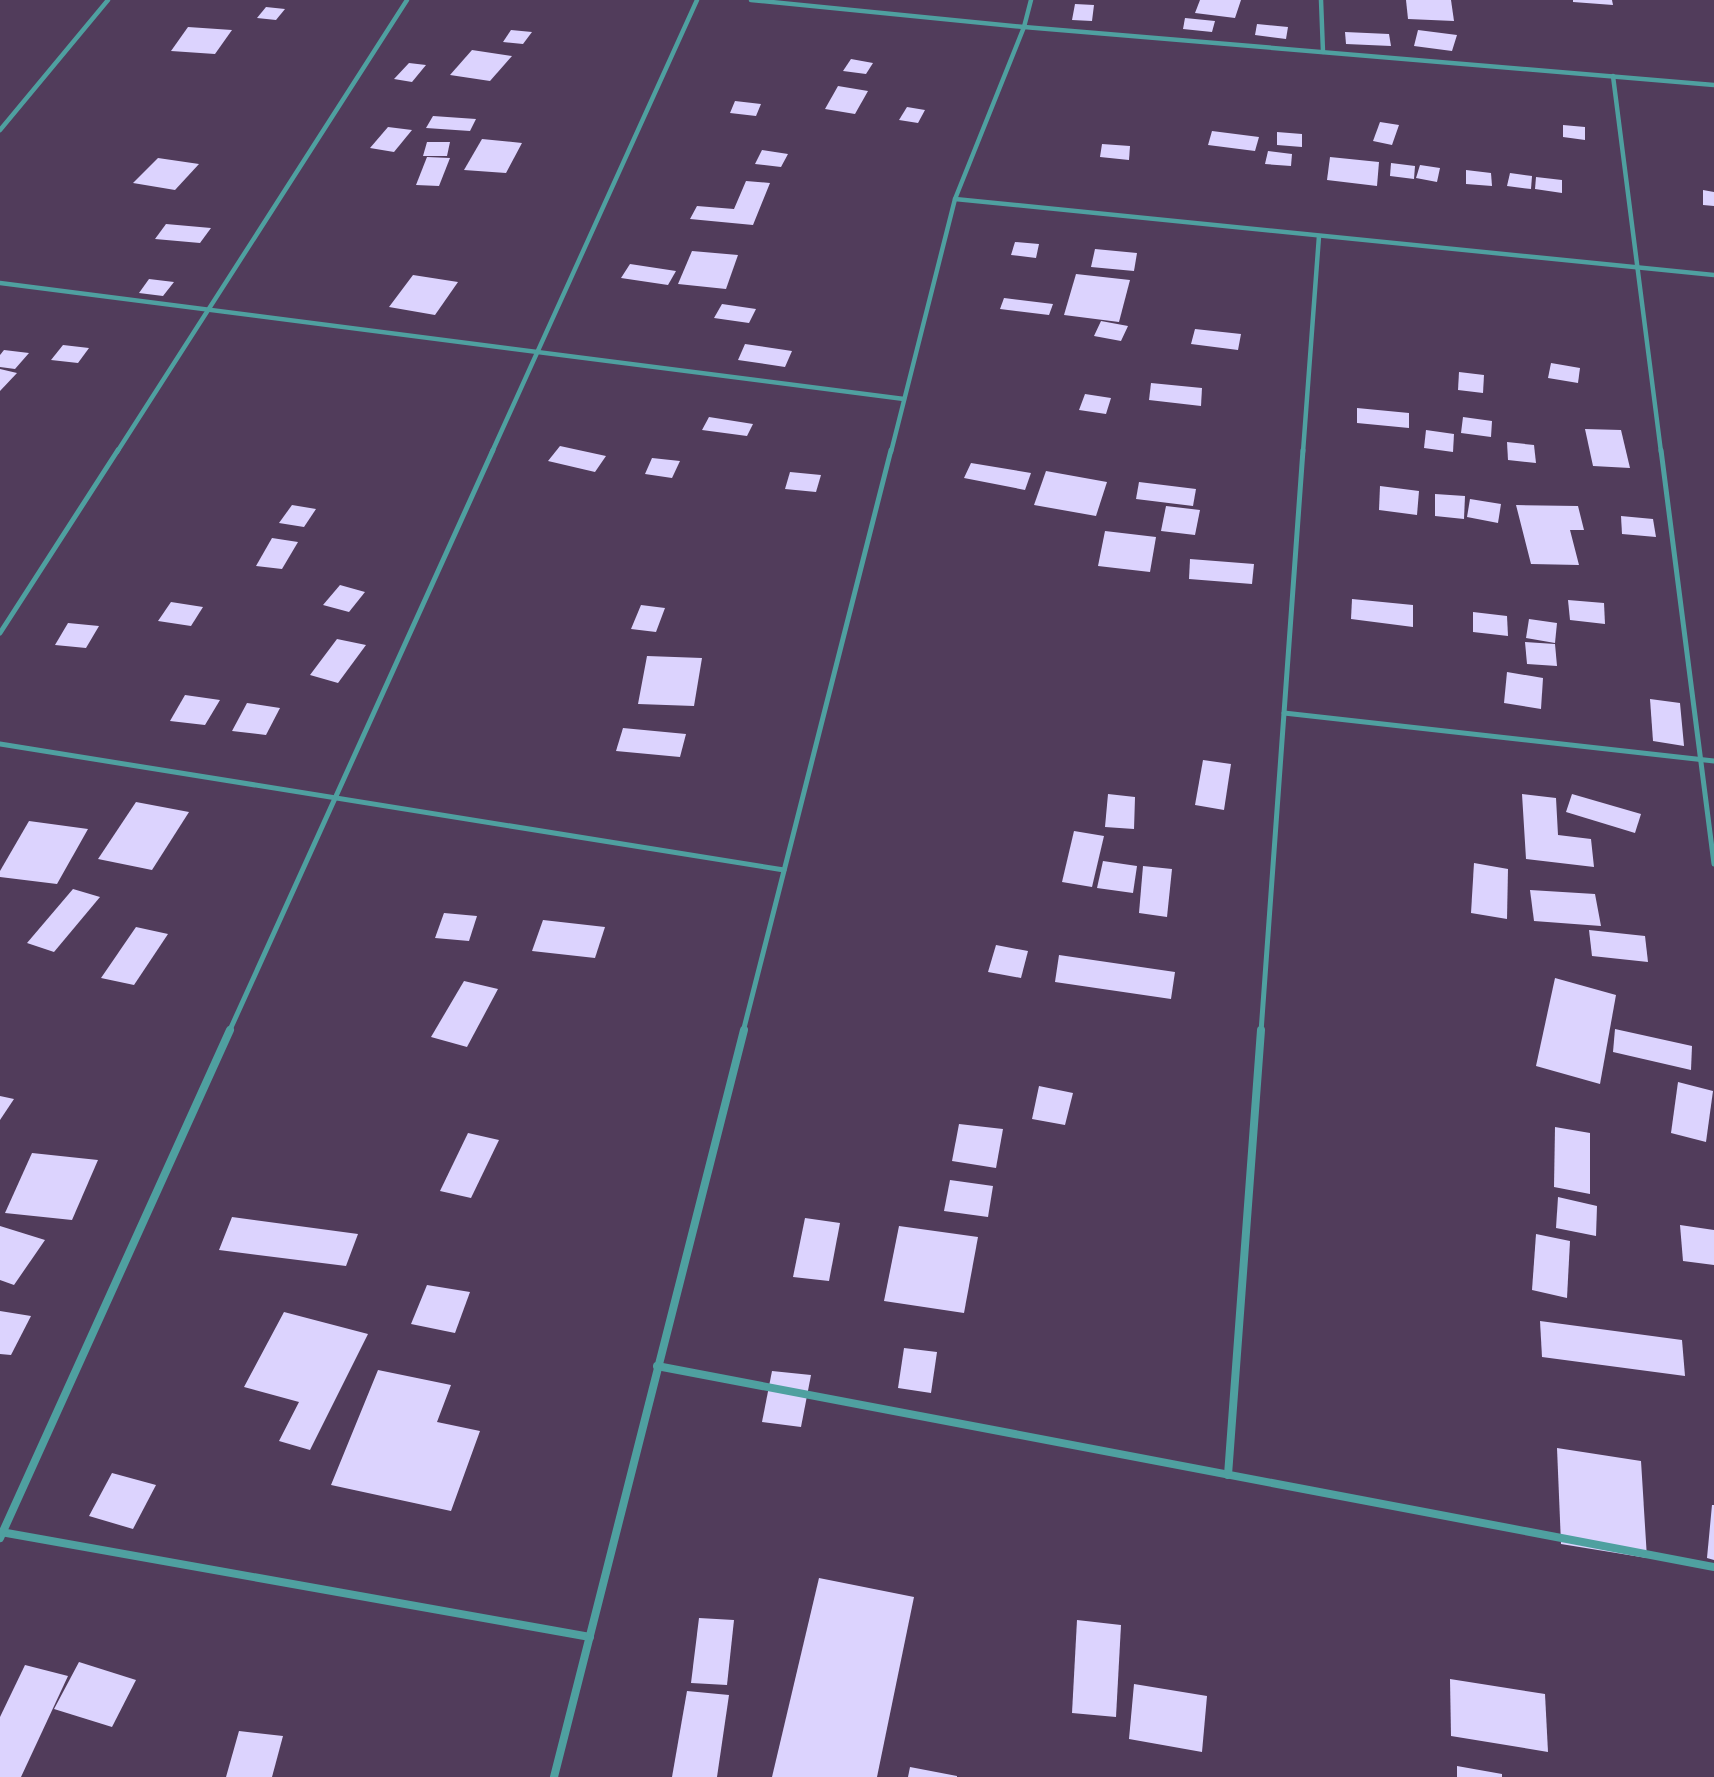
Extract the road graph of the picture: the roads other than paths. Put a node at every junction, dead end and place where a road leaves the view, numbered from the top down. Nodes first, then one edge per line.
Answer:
1 (108, 0) edge
2 (407, 0) edge
3 (697, 0) edge
4 (751, 0) edge
5 (1031, 0) edge
6 (1322, 0) edge
7 (1024, 27) junction
8 (1323, 52) junction
9 (1613, 76) junction
10 (1714, 85) edge
11 (0, 130) edge
12 (955, 199) junction
13 (1319, 236) junction
14 (1637, 268) junction
15 (1714, 275) edge
16 (0, 284) edge
17 (208, 310) junction
18 (537, 352) junction
19 (904, 399) junction
20 (0, 633) edge
21 (1284, 713) junction
22 (0, 744) edge
23 (1700, 759) junction
24 (1714, 761) edge
25 (335, 799) junction
26 (1714, 864) edge
27 (784, 870) junction
28 (657, 1366) junction
29 (1228, 1475) junction
30 (1, 1534) edge
31 (1714, 1567) edge
32 (590, 1637) junction
33 (554, 1777) edge

1 - 11 street
2 - 17 street
3 - 18 street
4 - 7 street
5 - 7 street
6 - 8 street
7 - 8 street
7 - 12 street
8 - 9 street
9 - 10 street
9 - 14 street
12 - 13 street
12 - 19 street
13 - 14 street
13 - 21 street
14 - 15 street
14 - 23 street
16 - 17 street
17 - 18 street
17 - 20 street
18 - 19 street
18 - 25 street
19 - 27 street
21 - 23 street
21 - 29 street
22 - 25 street
23 - 24 street
23 - 26 street
25 - 27 street
25 - 30 street
27 - 28 street
28 - 29 street
28 - 32 street
29 - 31 street
30 - 32 street
32 - 33 street

